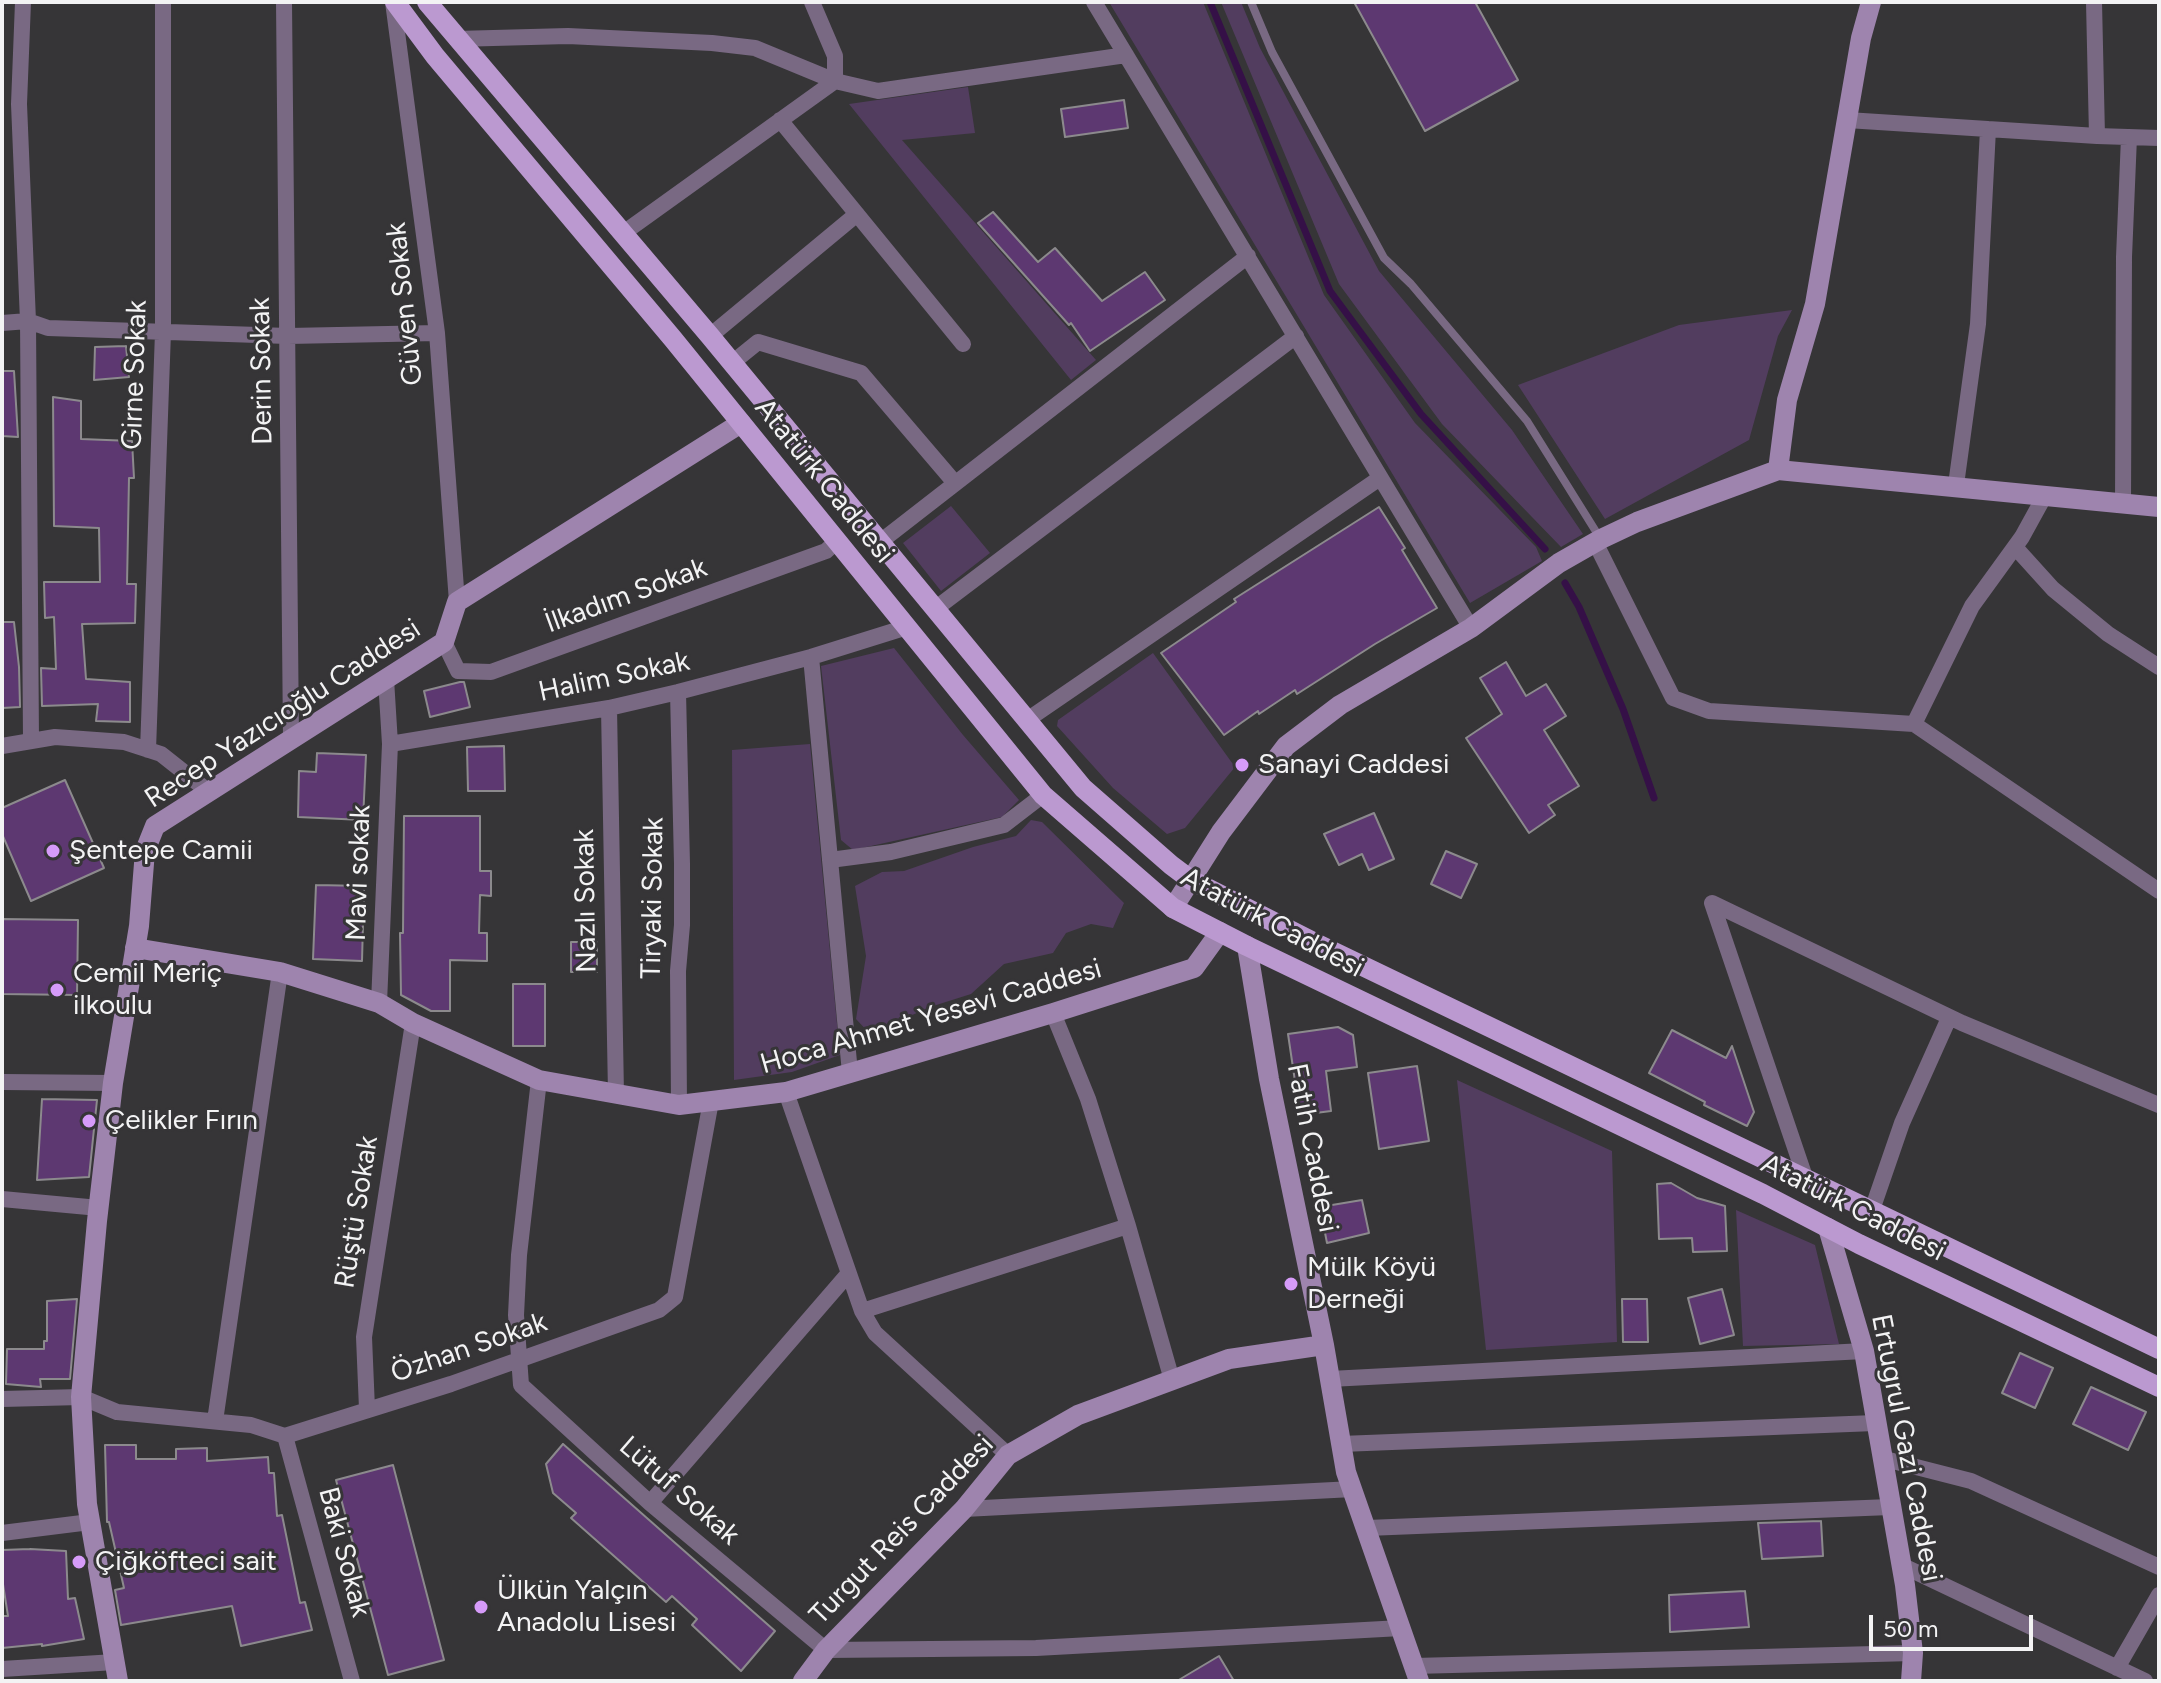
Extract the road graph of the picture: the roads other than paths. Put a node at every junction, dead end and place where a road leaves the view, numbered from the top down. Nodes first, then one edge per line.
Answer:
1 (23, 2) edge
2 (163, 2) edge
3 (284, 2) edge
4 (394, 2) edge
5 (427, 2) edge
6 (812, 2) edge
7 (1094, 2) edge
8 (1251, 2) edge
9 (1871, 2) edge
10 (2094, 2) edge
11 (456, 39) junction
12 (1126, 55) junction
13 (835, 81) junction
14 (780, 120) junction
15 (1847, 120) junction
16 (1988, 129) junction
17 (2097, 136) junction
18 (2129, 137) junction
19 (2159, 138) edge
20 (857, 214) junction
21 (622, 234) junction
22 (1248, 256) junction
23 (28, 321) junction
24 (2, 323) edge
25 (163, 332) junction
26 (437, 333) junction
27 (288, 336) junction
28 (710, 336) junction
29 (1296, 336) junction
30 (963, 344) dead end
31 (732, 363) junction
32 (741, 423) junction
33 (1778, 470) junction
34 (1380, 478) junction
35 (955, 483) junction
36 (1956, 485) junction
37 (2044, 497) junction
38 (2123, 502) junction
39 (2159, 507) edge
40 (1601, 539) junction
41 (837, 541) junction
42 (880, 542) junction
43 (2015, 547) junction
44 (457, 602) junction
45 (935, 609) junction
46 (907, 627) junction
47 (1471, 628) junction
48 (444, 642) junction
49 (811, 657) junction
50 (2159, 667) edge
51 (386, 679) junction
52 (678, 692) junction
53 (609, 708) junction
54 (1027, 720) junction
55 (1914, 724) junction
56 (291, 739) junction
57 (31, 741) junction
58 (390, 744) junction
59 (2, 746) edge
60 (148, 750) junction
61 (209, 792) junction
62 (1043, 795) junction
63 (830, 860) junction
64 (1191, 880) junction
65 (2159, 891) edge
66 (1173, 908) junction
67 (1220, 932) junction
68 (1247, 946) junction
69 (135, 948) junction
70 (280, 972) junction
71 (379, 1003) junction
72 (1053, 1013) junction
73 (1949, 1018) junction
74 (413, 1023) junction
75 (850, 1073) junction
76 (539, 1080) junction
77 (2, 1082) edge
78 (113, 1083) junction
79 (786, 1092) junction
80 (616, 1094) junction
81 (711, 1101) junction
82 (679, 1105) junction
83 (2159, 1105) edge
84 (1805, 1177) junction
85 (2, 1199) edge
86 (99, 1208) junction
87 (1872, 1210) junction
88 (1128, 1226) junction
89 (1828, 1228) junction
90 (849, 1273) junction
91 (862, 1311) junction
92 (1324, 1345) junction
93 (2159, 1349) edge
94 (1864, 1351) junction
95 (519, 1359) junction
96 (1330, 1379) junction
97 (1172, 1380) junction
98 (2159, 1387) edge
99 (81, 1397) junction
100 (2, 1399) edge
101 (367, 1409) junction
102 (215, 1421) junction
103 (1875, 1423) junction
104 (285, 1436) junction
105 (1341, 1444) junction
106 (1008, 1455) junction
107 (1881, 1458) junction
108 (1353, 1489) junction
109 (650, 1503) junction
110 (1890, 1507) junction
111 (964, 1509) junction
112 (90, 1522) junction
113 (1367, 1528) junction
114 (2, 1533) edge
115 (1901, 1565) junction
116 (2159, 1567) edge
117 (2159, 1595) edge
118 (1401, 1628) junction
119 (826, 1650) junction
120 (1913, 1653) junction
121 (2117, 1668) junction
122 (2, 1669) edge
123 (117, 1671) edge
124 (1416, 1673) edge
125 (352, 1681) edge
126 (803, 1681) edge
127 (1911, 1681) edge
128 (2145, 1681) edge

1 - 23 street
2 - 25 street, Girne Sokak
3 - 27 street, Derin Sokak
4 - 26 street, Güven Sokak
4 - 32 main road, Atatürk Caddesi
5 - 11 main road
6 - 13 street
7 - 12 street
8 - 40 lane
9 - 15 street
10 - 17 street
11 - 13 street
11 - 21 main road
12 - 13 street
12 - 22 street
13 - 14 street
14 - 20 street
14 - 21 street
15 - 16 street
15 - 33 street
16 - 17 street
16 - 36 street
17 - 18 street
18 - 19 street
18 - 38 street
20 - 28 street
20 - 30 street
21 - 28 main road
22 - 29 street
22 - 35 street
23 - 24 street
23 - 25 street
23 - 57 street
25 - 27 street
25 - 60 street, Girne Sokak
26 - 27 street
26 - 44 street, Güven Sokak
27 - 56 street, Derin Sokak
28 - 31 main road
29 - 34 street
29 - 45 street
31 - 35 street
31 - 42 main road
32 - 41 main road, Atatürk Caddesi
32 - 44 street
33 - 36 street
33 - 40 street
34 - 47 street
34 - 54 street
35 - 42 street
36 - 37 street
37 - 38 street
37 - 43 street
38 - 39 street
40 - 47 street
40 - 55 street
41 - 46 main road, Atatürk Caddesi
41 - 48 street, İlkadım Sokak
42 - 45 main road
43 - 50 street
43 - 55 street
44 - 48 street, Recep Yazıcıoğlu Caddesi
45 - 54 main road
46 - 49 street, Halim Sokak
46 - 62 main road, Atatürk Caddesi
47 - 64 street
48 - 51 street, Recep Yazıcıoğlu Caddesi
49 - 52 street, Halim Sokak
49 - 63 street
51 - 56 street, Recep Yazıcıoğlu Caddesi
51 - 58 street
52 - 53 street, Halim Sokak
52 - 82 street, Tiryaki Sokak
53 - 58 street, Halim Sokak
53 - 80 street, Nazlı Sokak
54 - 64 main road
55 - 65 street
56 - 61 street, Recep Yazıcıoğlu Caddesi
57 - 59 street
57 - 60 street
58 - 71 street, Mavi sokak
60 - 61 street
61 - 69 street, Recep Yazıcıoğlu Caddesi
62 - 63 street
62 - 66 main road, Atatürk Caddesi
63 - 75 street
64 - 66 street
64 - 84 main road
66 - 67 main road, Atatürk Caddesi
67 - 68 main road, Atatürk Caddesi
67 - 72 street, Hoca Ahmet Yesevi Caddesi
68 - 89 main road, Atatürk Caddesi
68 - 92 street, Fatih Caddesi
69 - 70 street, Hoca Ahmet Yesevi Caddesi
69 - 78 street, Recep Yazıcıoğlu Caddesi
70 - 71 street, Hoca Ahmet Yesevi Caddesi
70 - 102 street
71 - 74 street, Hoca Ahmet Yesevi Caddesi
72 - 75 street, Hoca Ahmet Yesevi Caddesi
72 - 88 street
73 - 83 street
73 - 84 street
73 - 87 street
74 - 76 street, Hoca Ahmet Yesevi Caddesi
74 - 101 street, Rüştü Sokak
75 - 79 street, Hoca Ahmet Yesevi Caddesi
76 - 80 street, Hoca Ahmet Yesevi Caddesi
76 - 95 street, Lütuf Sokak
77 - 78 street
78 - 86 street, Recep Yazıcıoğlu Caddesi
79 - 81 street, Hoca Ahmet Yesevi Caddesi
79 - 90 street
80 - 82 street, Hoca Ahmet Yesevi Caddesi
81 - 82 street, Hoca Ahmet Yesevi Caddesi
81 - 95 street, Özhan Sokak
84 - 87 main road
85 - 86 street
86 - 99 street, Recep Yazıcıoğlu Caddesi
87 - 93 main road
88 - 91 street
88 - 97 street
89 - 94 street, Ertugrul Gazi Caddesi
89 - 98 main road, Atatürk Caddesi
90 - 91 street
90 - 109 street
91 - 106 street
92 - 96 street, Fatih Caddesi
92 - 97 street, Turgut Reis Caddesi
94 - 96 street
94 - 103 street, Ertugrul Gazi Caddesi
95 - 101 street, Özhan Sokak
95 - 109 street, Lütuf Sokak
96 - 105 street, Fatih Caddesi
97 - 106 street, Turgut Reis Caddesi
99 - 100 street
99 - 102 street
99 - 112 street, Recep Yazıcıoğlu Caddesi
101 - 104 street, Özhan Sokak
102 - 104 street
103 - 105 street
103 - 107 street, Ertugrul Gazi Caddesi
104 - 125 street, Baki Sokak
105 - 108 street, Fatih Caddesi
106 - 111 street, Turgut Reis Caddesi
107 - 110 street, Ertugrul Gazi Caddesi
107 - 116 street
108 - 111 street
108 - 113 street, Fatih Caddesi
109 - 119 street, Lütuf Sokak
110 - 113 street
110 - 115 street, Ertugrul Gazi Caddesi
111 - 119 street, Turgut Reis Caddesi
112 - 114 street
112 - 123 street, Recep Yazıcıoğlu Caddesi
113 - 118 street, Fatih Caddesi
115 - 120 street, Ertugrul Gazi Caddesi
115 - 121 street
117 - 121 street
118 - 119 street
118 - 124 street, Fatih Caddesi
119 - 126 street, Turgut Reis Caddesi
120 - 124 street
120 - 127 street, Ertugrul Gazi Caddesi
121 - 128 street
122 - 123 street

